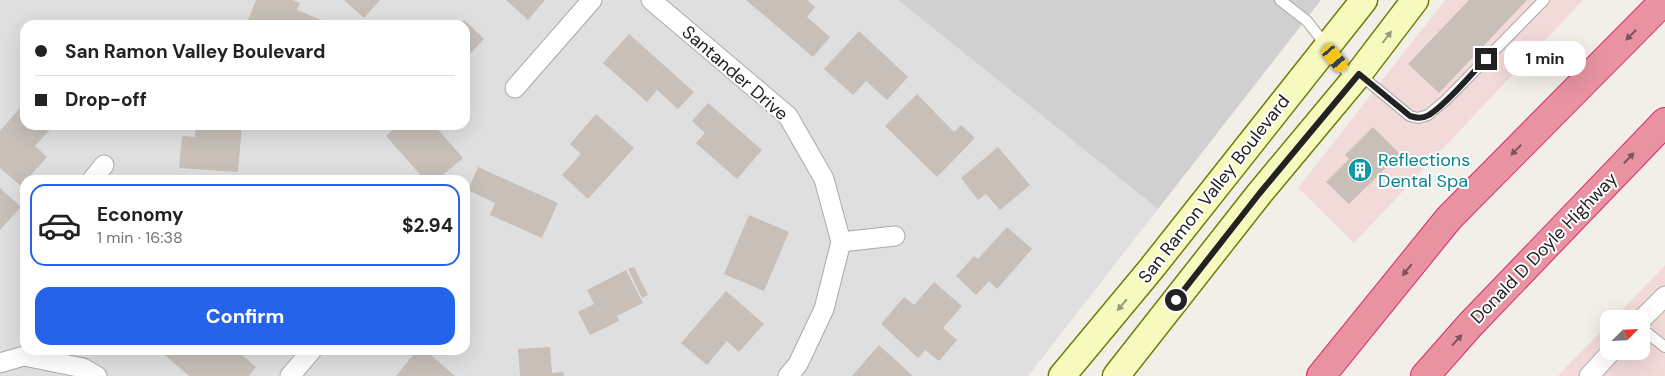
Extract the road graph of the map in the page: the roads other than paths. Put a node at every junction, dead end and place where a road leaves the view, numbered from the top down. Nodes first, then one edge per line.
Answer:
1 (592, 0) edge
2 (651, 0) edge
3 (1280, 0) edge
4 (1364, 0) edge
5 (1415, 0) edge
6 (1544, 0) edge
7 (1665, 0) edge
8 (1326, 47) junction
9 (1356, 77) junction
10 (515, 88) dead end
11 (1665, 122) edge
12 (104, 165) dead end
13 (96, 175) edge
14 (895, 236) dead end
15 (841, 242) junction
16 (1665, 296) edge
17 (1650, 311) edge
18 (1650, 335) edge
19 (1665, 347) edge
20 (20, 351) edge
21 (45, 355) edge
22 (308, 355) edge
23 (1604, 360) edge
24 (0, 363) edge
25 (97, 376) edge
26 (290, 376) edge
27 (788, 376) edge
28 (1062, 376) edge
29 (1116, 376) edge
30 (1321, 376) edge
31 (1424, 376) edge
32 (1589, 376) edge

1 - 10 street
2 - 15 street, Santander Drive
3 - 8 lane
4 - 8 main road, San Ramon Valley Boulevard
9 -> 5 main road
6 - 9 lane
7 -> 30 highway
8 - 9 lane
8 -> 28 main road, San Ramon Valley Boulevard
9 - 29 main road
31 -> 11 highway, Donald D Doyle Highway
12 - 13 street
14 - 15 street
15 - 27 street, Santander Drive
16 - 17 street
18 - 19 lane
20 - 24 street
21 - 25 street
22 - 26 street
23 - 32 street

